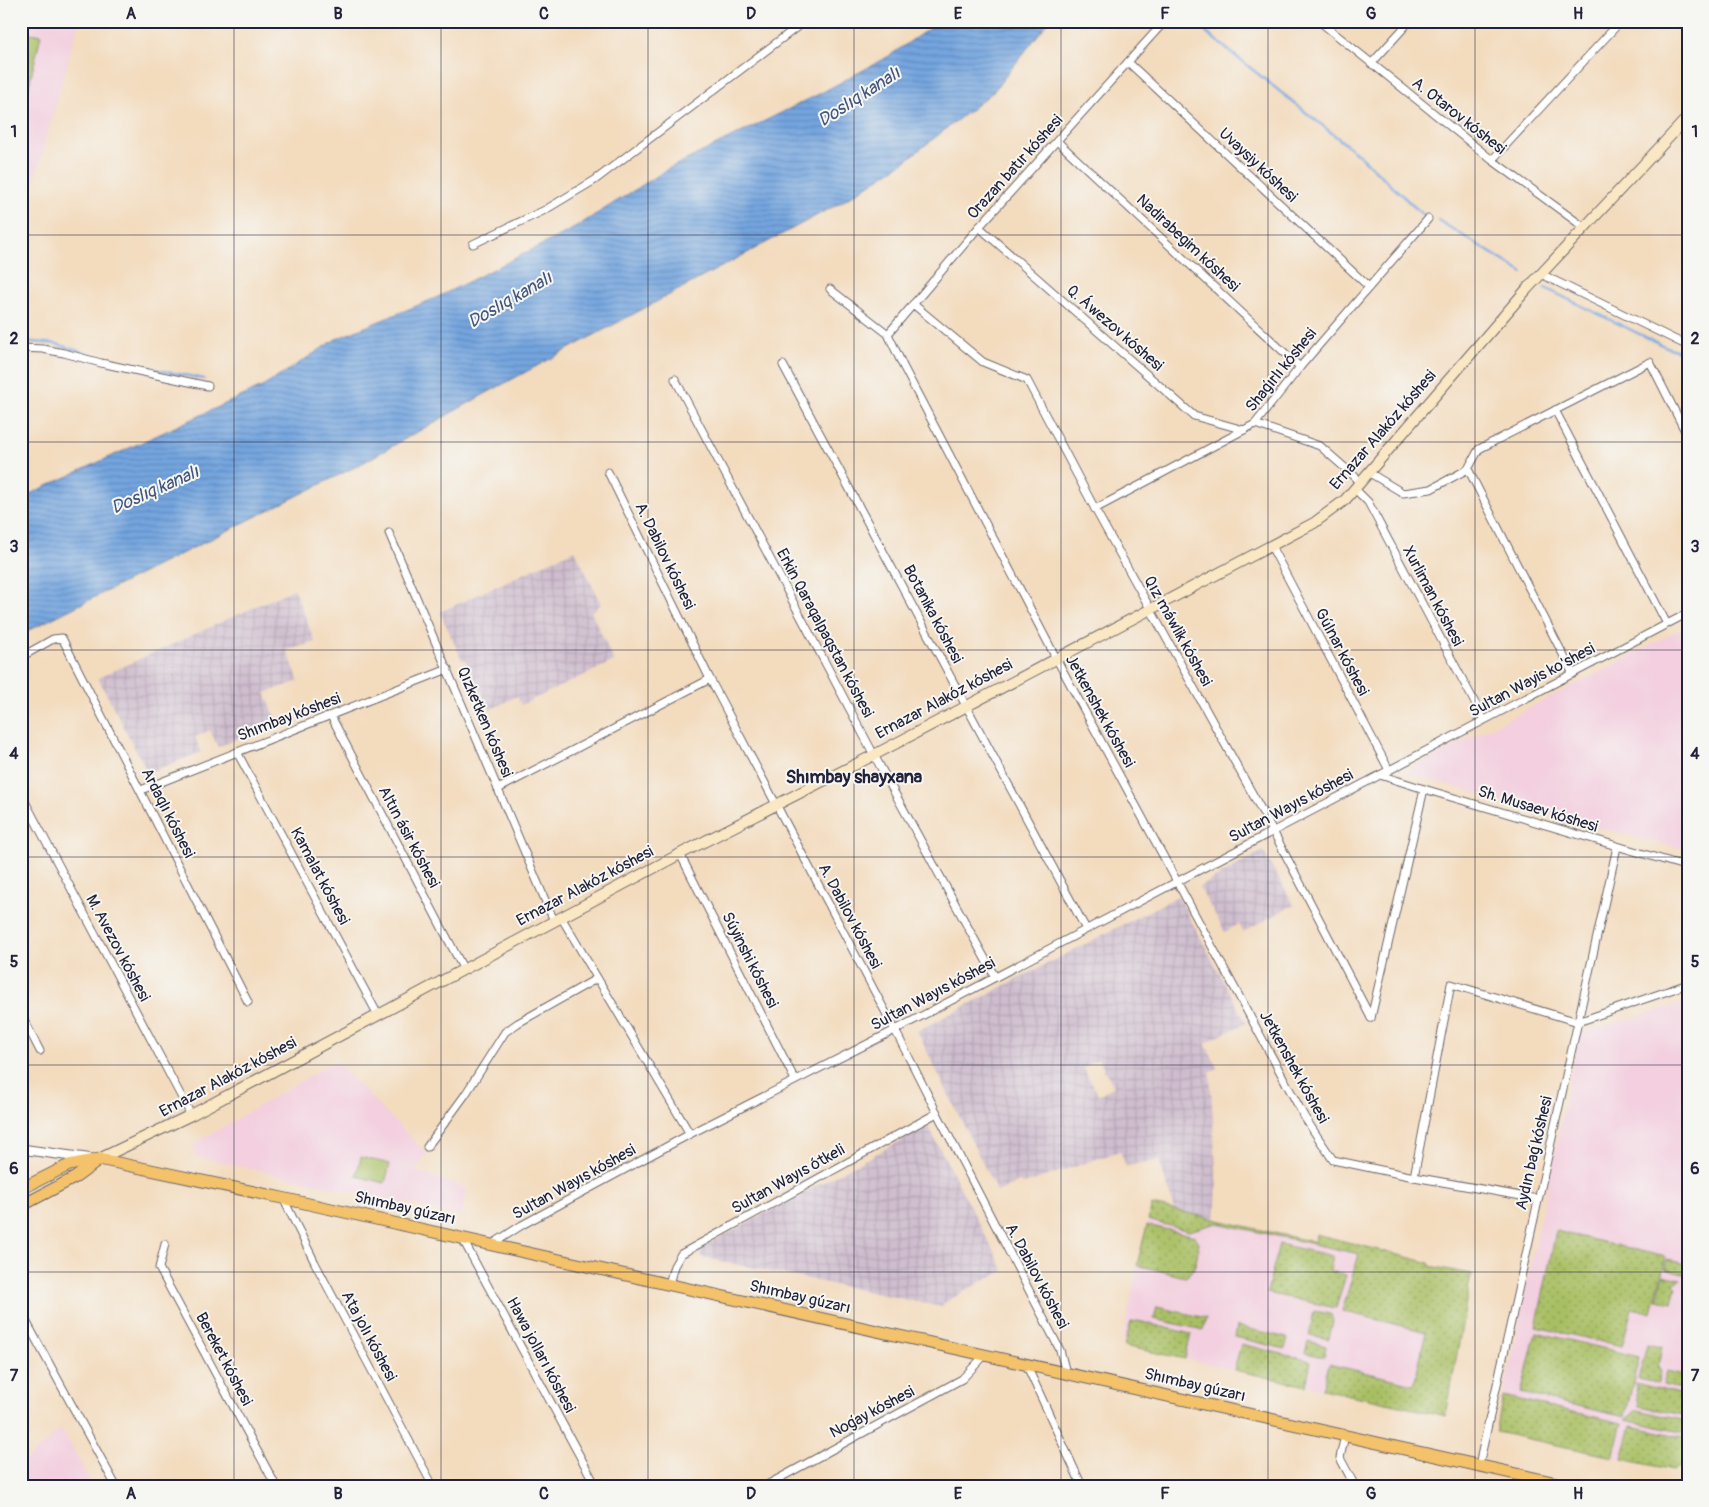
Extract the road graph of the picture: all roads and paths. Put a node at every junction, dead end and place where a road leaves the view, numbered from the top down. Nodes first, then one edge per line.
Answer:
1 (805, 21) edge
2 (1165, 21) edge
3 (1319, 21) edge
4 (1410, 21) edge
5 (1621, 21) edge
6 (1128, 62) junction
7 (1371, 64) junction
8 (1688, 116) edge
9 (1057, 140) junction
10 (1492, 160) junction
11 (1428, 219) dead end
12 (979, 227) junction
13 (1585, 228) junction
14 (473, 244) dead end
15 (1541, 274) junction
16 (1369, 287) junction
17 (830, 289) dead end
18 (913, 304) junction
19 (888, 334) junction
20 (1688, 346) edge
21 (21, 348) edge
22 (783, 365) dead end
23 (1300, 367) junction
24 (675, 379) dead end
25 (208, 386) dead end
26 (1555, 410) junction
27 (1255, 424) junction
28 (1244, 430) junction
29 (1688, 437) edge
30 (1468, 469) junction
31 (608, 472) dead end
32 (1368, 472) junction
33 (1357, 485) junction
34 (1095, 509) junction
35 (389, 533) dead end
36 (1271, 546) junction
37 (1150, 609) junction
38 (1688, 613) edge
39 (1667, 624) junction
40 (21, 657) edge
41 (1056, 658) junction
42 (448, 669) junction
43 (1573, 674) junction
44 (710, 679) junction
45 (967, 706) junction
46 (331, 716) junction
47 (1484, 720) junction
48 (237, 752) junction
49 (874, 755) junction
50 (1389, 770) junction
51 (1380, 775) junction
52 (498, 789) junction
53 (1424, 789) junction
54 (141, 790) junction
55 (21, 794) edge
56 (776, 805) junction
57 (1273, 831) junction
58 (1617, 847) junction
59 (680, 854) junction
60 (1688, 867) edge
61 (1178, 881) junction
62 (558, 919) junction
63 (1086, 929) junction
64 (464, 970) junction
65 (995, 977) junction
66 (596, 979) junction
67 (1688, 984) edge
68 (248, 1002) dead end
69 (21, 1014) edge
70 (378, 1015) junction
71 (1578, 1022) junction
72 (895, 1030) junction
73 (40, 1051) dead end
74 (795, 1080) junction
75 (936, 1113) junction
76 (191, 1115) junction
77 (690, 1134) junction
78 (427, 1147) dead end
79 (21, 1149) edge
80 (99, 1160) junction
81 (1414, 1177) junction
82 (21, 1189) edge
83 (282, 1198) junction
84 (1538, 1200) junction
85 (21, 1206) edge
86 (462, 1238) junction
87 (165, 1244) dead end
88 (491, 1245) junction
89 (669, 1284) junction
90 (21, 1312) edge
91 (985, 1355) junction
92 (1026, 1364) junction
93 (1066, 1373) junction
94 (1345, 1435) junction
95 (1479, 1465) junction
96 (116, 1486) edge
97 (276, 1486) edge
98 (433, 1486) edge
99 (596, 1486) edge
100 (765, 1486) edge
101 (1082, 1486) edge
102 (1355, 1486) edge
103 (1570, 1486) edge

1 - 14 street
2 - 6 street, Orazan batır kóshesi
3 - 7 street, A. Otarov kóshesi
4 - 7 street
5 - 10 street
6 - 9 street, Orazan batır kóshesi
6 - 16 street, Uvaysiy kóshesi
7 - 10 street, A. Otarov kóshesi
8 - 13 main road, Ernazar Alakóz kóshesi
9 - 12 street, Orazan batır kóshesi
9 - 23 street, Nadirabegim kóshesi
10 - 13 street, A. Otarov kóshesi
11 - 16 street, Shaǵırlı kóshesi
12 - 18 street, Orazan batır kóshesi
12 - 28 street, Q. Áwezov kóshesi
13 - 15 main road, Ernazar Alakóz kóshesi
15 - 20 street
15 - 32 main road, Ernazar Alakóz kóshesi
16 - 23 street, Shaǵırlı kóshesi
17 - 19 street, Jetkenshek kóshesi
18 - 19 street, Orazan batır kóshesi
18 - 34 street, Qız máwlik kóshesi
19 - 41 street, Jetkenshek kóshesi
21 - 25 street
22 - 45 street, Botanika kóshesi
23 - 27 street, Shaǵırlı kóshesi
24 - 49 street, Erkin Qaraqalpaqstan kóshesi
26 - 29 street
26 - 30 street
26 - 39 street
27 - 28 street, Shaǵırlı kóshesi
27 - 33 street, Xurliman kóshesi
28 - 34 street, Shaǵırlı kóshesi
30 - 32 street
30 - 43 street
31 - 44 street, A. Dabilov kóshesi
32 - 33 main road, Ernazar Alakóz kóshesi
33 - 36 main road, Ernazar Alakóz kóshesi
33 - 47 street, Xurliman kóshesi
34 - 37 street, Qız máwlik kóshesi
35 - 42 street, Qızketken kóshesi
36 - 37 main road, Ernazar Alakóz kóshesi
36 - 50 street, Gúlnar kóshesi
37 - 41 main road, Ernazar Alakóz kóshesi
37 - 57 street, Qız máwlik kóshesi
38 - 39 street, Sultan Wayis ko'shesi
39 - 43 street, Sultan Wayis ko'shesi
40 - 54 street, Ardaqlı kóshesi
41 - 45 main road, Ernazar Alakóz kóshesi
41 - 61 street, Jetkenshek kóshesi
42 - 46 street, Shımbay kóshesi
42 - 52 street, Qızketken kóshesi
43 - 47 street, Sultan Wayis ko'shesi
44 - 52 street
44 - 56 street, A. Dabilov kóshesi
45 - 49 main road, Ernazar Alakóz kóshesi
45 - 63 street, Botanika kóshesi
46 - 48 street, Shımbay kóshesi
46 - 64 street, Altın ásir kóshesi
47 - 50 street, Sultan Wayis ko'shesi
48 - 54 street, Shımbay kóshesi
48 - 70 street, Kamalat kóshesi
49 - 56 main road, Ernazar Alakóz kóshesi
49 - 65 street, Erkin Qaraqalpaqstan kóshesi
50 - 51 street, Sultan Wayıs kóshesi
51 - 53 street, Sh. Musaev kóshesi
51 - 57 street, Sultan Wayıs kóshesi
52 - 62 street, Qızketken kóshesi
53 - 57 street, Qız máwlik kóshesi
53 - 58 street, Sh. Musaev kóshesi
54 - 68 street, Ardaqlı kóshesi
55 - 76 street, M. Avezov kóshesi
56 - 59 main road, Ernazar Alakóz kóshesi
56 - 72 street, A. Dabilov kóshesi
57 - 61 street, Sultan Wayıs kóshesi
58 - 60 street, Sh. Musaev kóshesi
58 - 71 street, Aydın baǵ kóshesi
59 - 62 main road, Ernazar Alakóz kóshesi
59 - 74 street, Súyinshi kóshesi
61 - 63 street, Sultan Wayıs kóshesi
61 - 81 street, Jetkenshek kóshesi
62 - 64 main road, Ernazar Alakóz kóshesi
62 - 66 street, Qızketken kóshesi
63 - 65 street, Sultan Wayıs kóshesi
64 - 70 main road, Ernazar Alakóz kóshesi
65 - 72 street, Sultan Wayıs kóshesi
66 - 77 street, Qızketken kóshesi
66 - 78 street
67 - 71 street
69 - 73 street
70 - 76 main road, Ernazar Alakóz kóshesi
71 - 81 street
71 - 84 street, Aydın baǵ kóshesi
72 - 74 street, Sultan Wayıs kóshesi
72 - 75 street, A. Dabilov kóshesi
74 - 77 street, Sultan Wayıs kóshesi
75 - 89 street, Sultan Wayıs ótkeli
75 - 93 street, A. Dabilov kóshesi
76 - 80 main road, Ernazar Alakóz kóshesi
77 - 88 street, Sultan Wayıs kóshesi
79 - 80 street, Shımbay gúzarı
80 - 82 main road, Ernazar Alakóz kóshesi
80 - 83 main road, Shımbay gúzarı
80 - 85 main road, Ernazar Alakóz kóshesi
81 - 84 street
83 - 86 main road, Shımbay gúzarı
83 - 98 street, Ata jolı kóshesi
84 - 95 street, Aydın baǵ kóshesi
86 - 88 main road, Shımbay gúzarı
86 - 99 street, Hawa jolları kóshesi
87 - 97 street, Bereket kóshesi
88 - 89 main road, Shımbay gúzarı
89 - 91 main road, Shımbay gúzarı
90 - 96 street
91 - 92 main road, Shımbay gúzarı
91 - 100 street, Noǵay kóshesi
92 - 93 main road, Shımbay gúzarı
92 - 101 street
93 - 94 main road, Shımbay gúzarı
94 - 95 main road, Shımbay gúzarı
94 - 102 street
95 - 103 main road, Shımbay gúzarı

